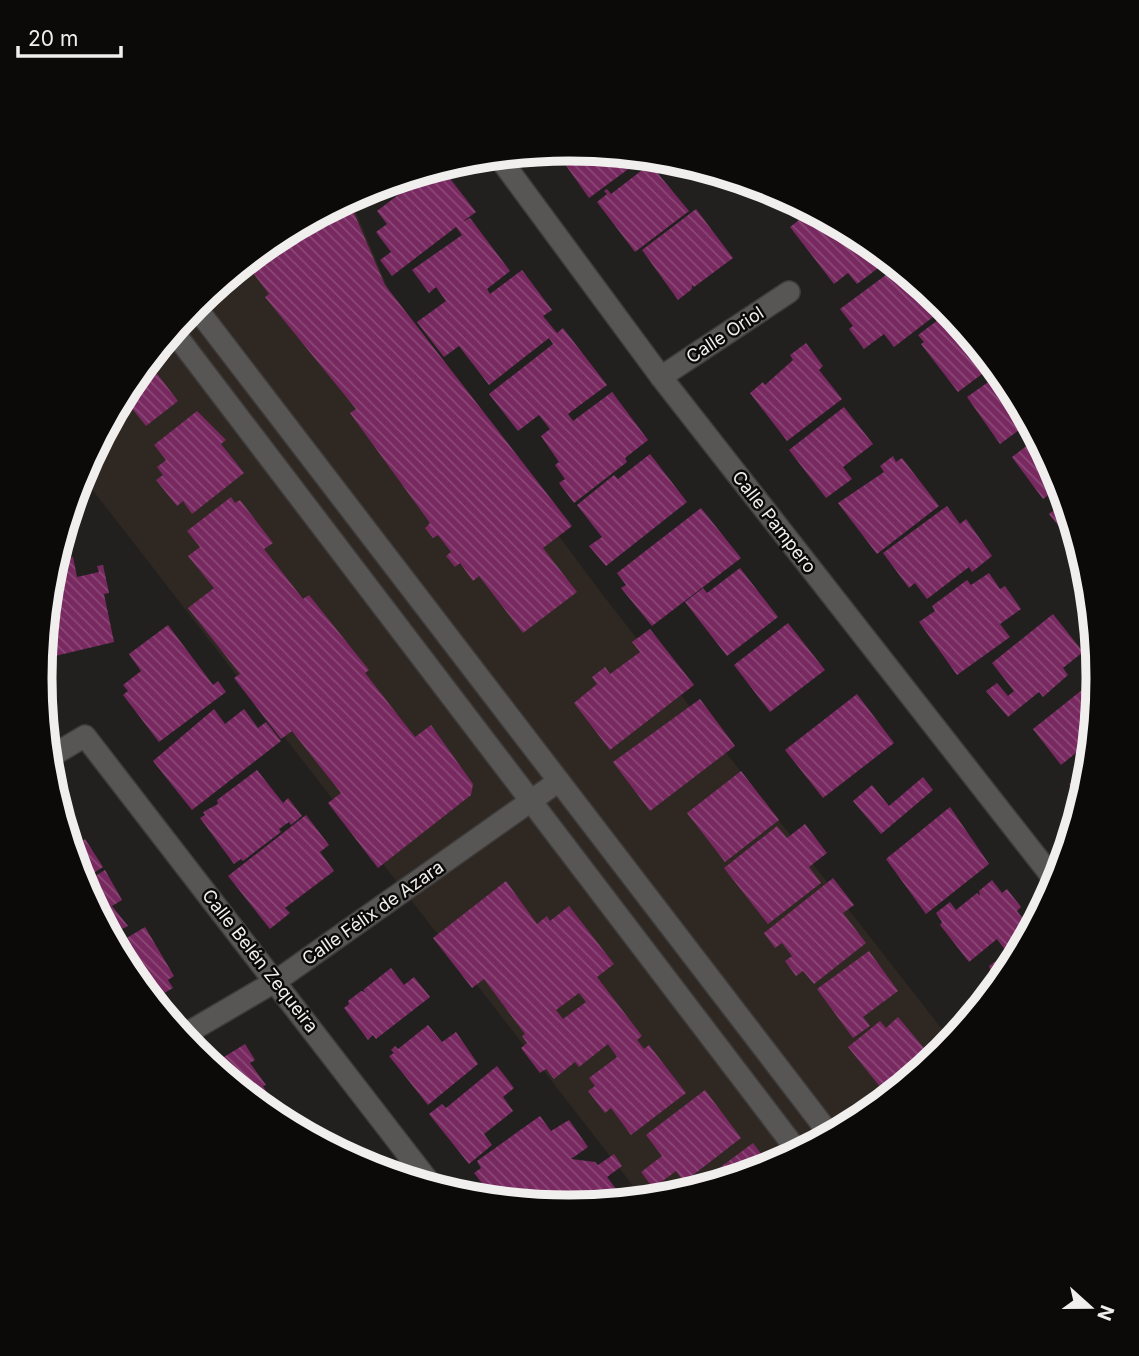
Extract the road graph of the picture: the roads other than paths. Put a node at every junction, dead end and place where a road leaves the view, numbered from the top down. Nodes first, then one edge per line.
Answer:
1 (502, 165) edge
2 (789, 292) dead end
3 (201, 315) edge
4 (179, 339) edge
5 (661, 377) junction
6 (58, 752) edge
7 (559, 781) junction
8 (531, 802) junction
9 (1048, 872) edge
10 (276, 981) junction
11 (192, 1030) edge
12 (825, 1128) edge
13 (792, 1144) edge
14 (423, 1173) edge

1 - 5 street, Calle Pampero
2 - 5 street, Calle Oriol
3 - 7 street
4 - 8 street
5 - 9 street, Calle Pampero
6 - 10 street, Calle Belén Zequeira
7 - 8 street, Calle Félix de Azara
7 - 12 street
8 - 10 street, Calle Félix de Azara
8 - 13 street
10 - 11 street, Calle Félix de Azara
10 - 14 street, Calle Belén Zequeira

